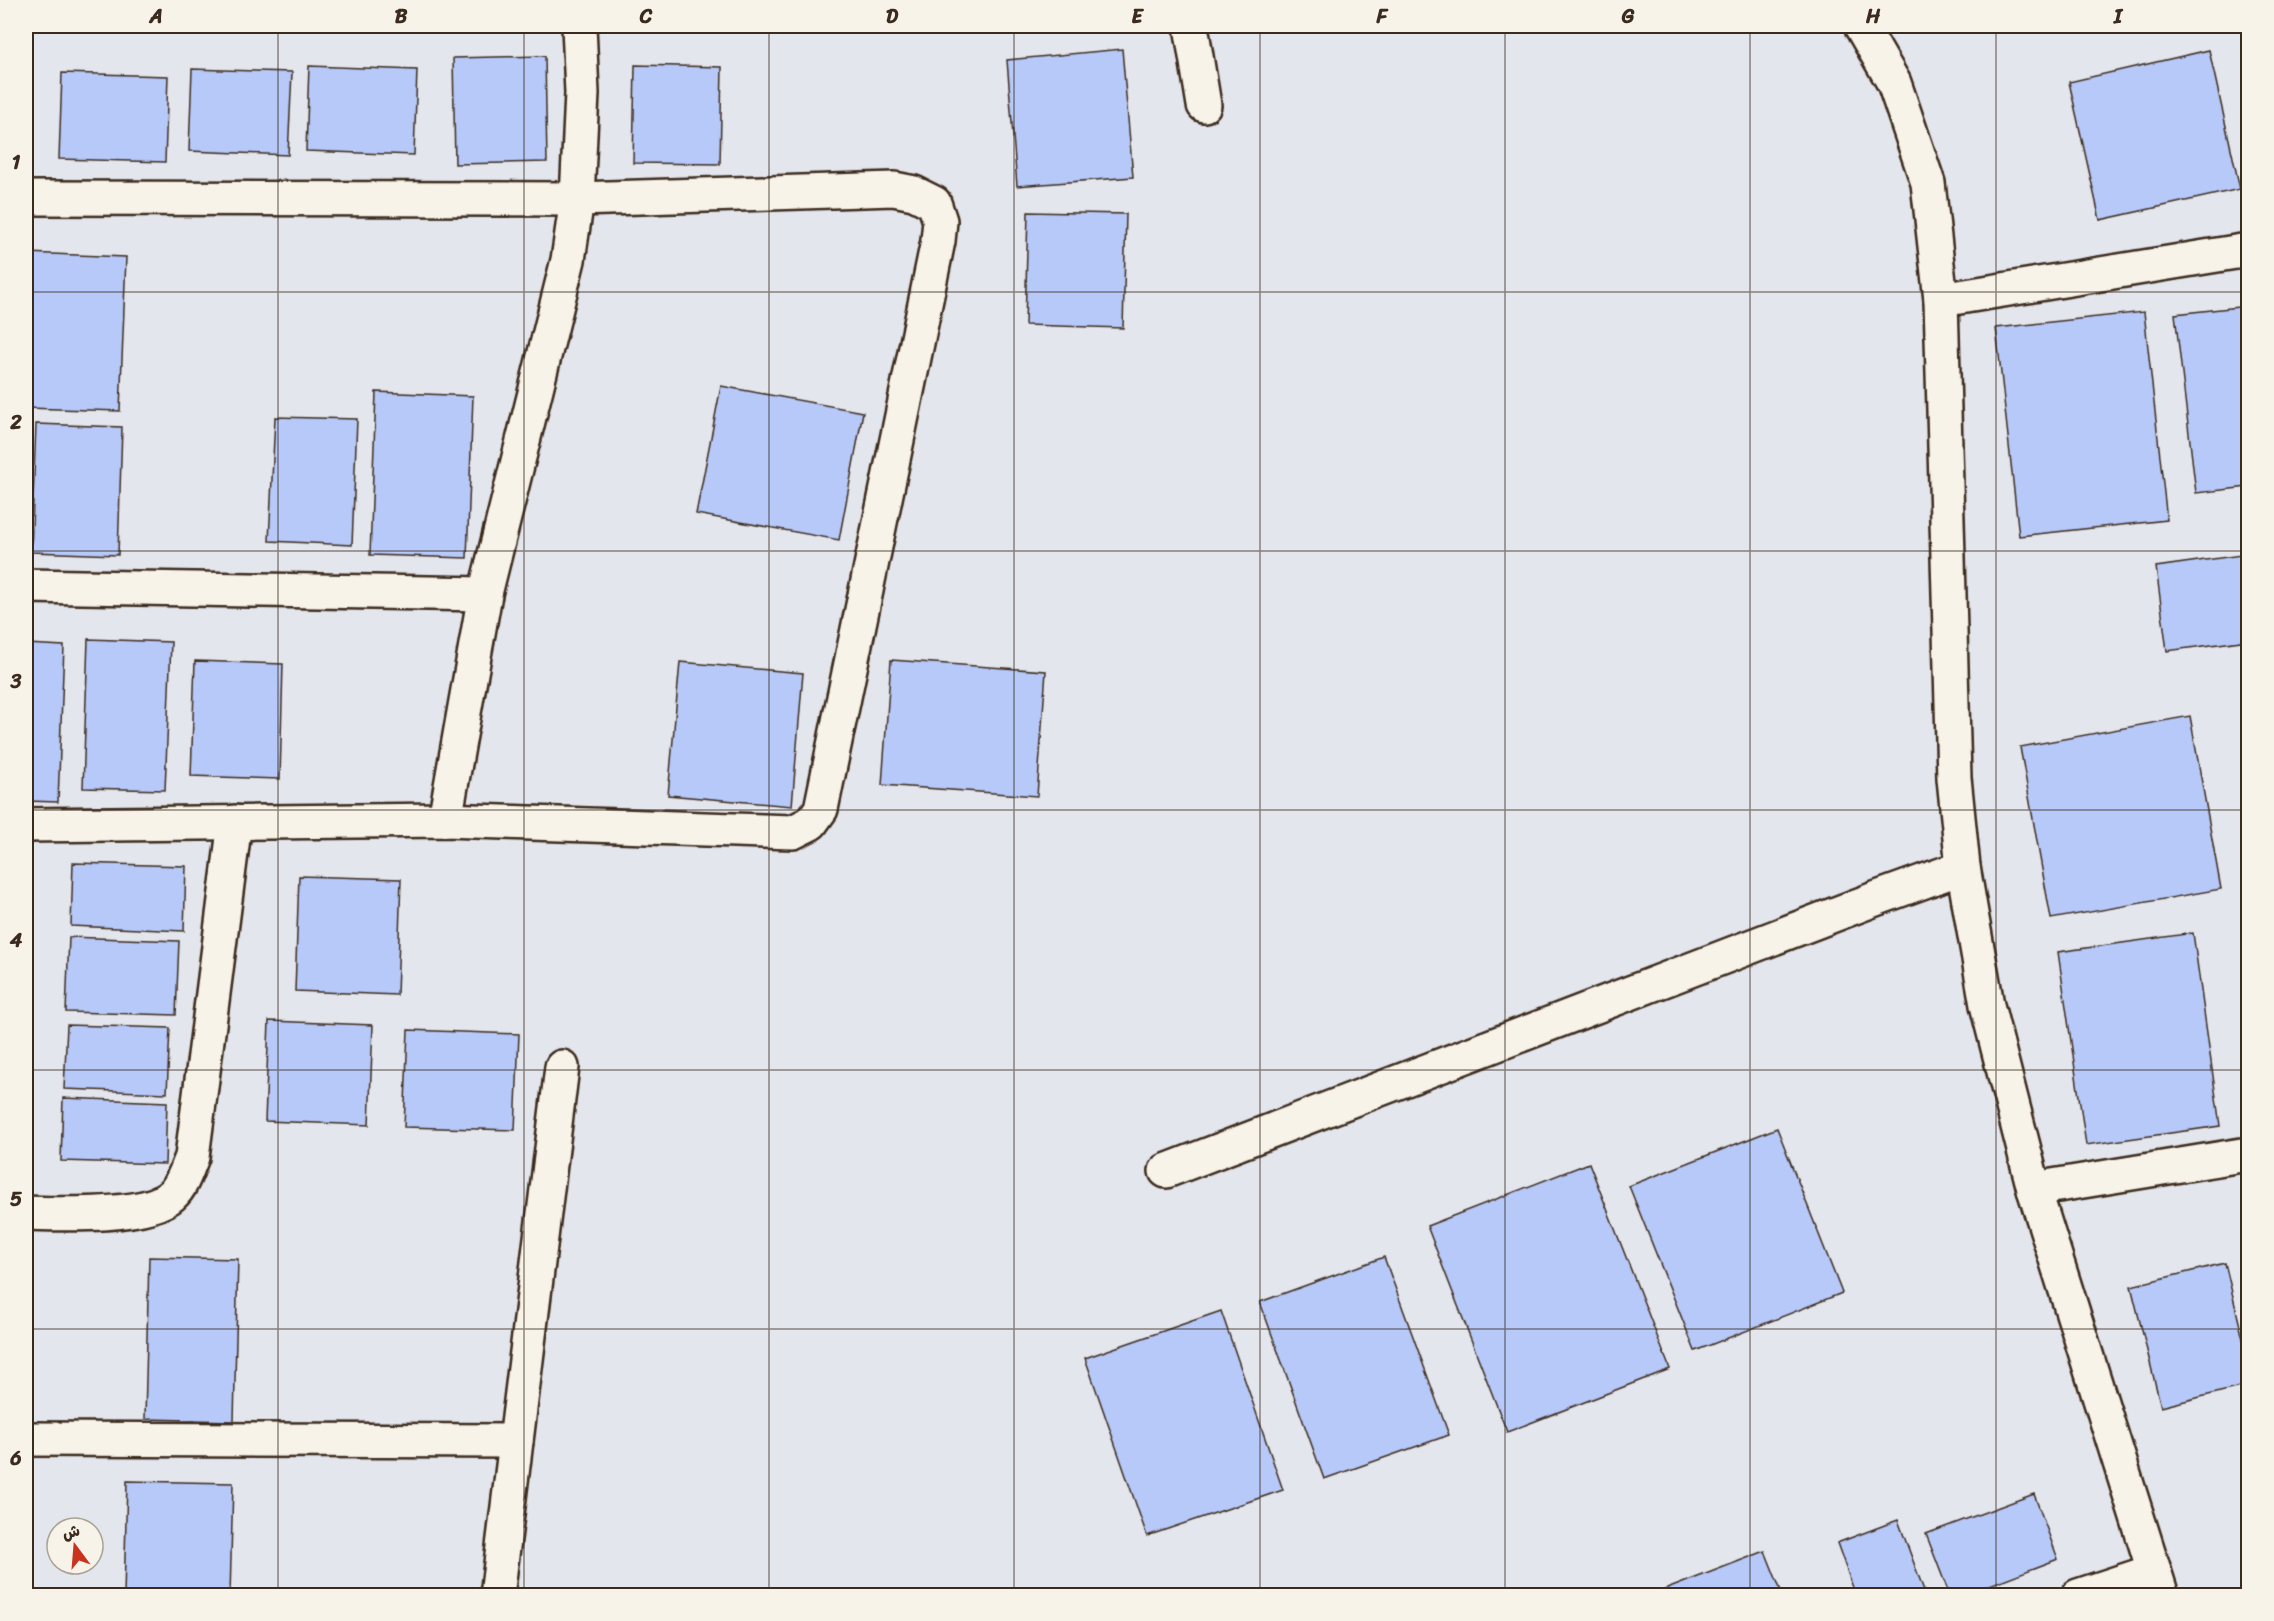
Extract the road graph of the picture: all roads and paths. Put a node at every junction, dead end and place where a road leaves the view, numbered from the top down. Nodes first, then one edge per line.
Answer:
1 (579, 26) edge
2 (1191, 26) edge
3 (1861, 26) edge
4 (1204, 105) dead end
5 (26, 198) edge
6 (577, 199) junction
7 (2248, 250) edge
8 (1941, 300) junction
9 (26, 586) edge
10 (485, 594) junction
11 (445, 820) junction
12 (235, 822) junction
13 (26, 825) edge
14 (1963, 867) junction
15 (562, 1067) dead end
16 (2248, 1154) edge
17 (1166, 1171) dead end
18 (2034, 1189) junction
19 (26, 1213) edge
20 (26, 1439) edge
21 (516, 1441) junction
22 (2158, 1583) edge
23 (497, 1596) edge
24 (2078, 1596) edge

1 - 6 street
2 - 4 street
3 - 8 street
5 - 6 street
6 - 10 street
6 - 11 street
7 - 8 street
8 - 14 street
9 - 10 street
10 - 11 street
11 - 12 street
12 - 13 street
12 - 19 street
14 - 17 street
14 - 18 street
15 - 21 street
16 - 18 street
18 - 22 street
20 - 21 street
21 - 23 street
22 - 24 street

